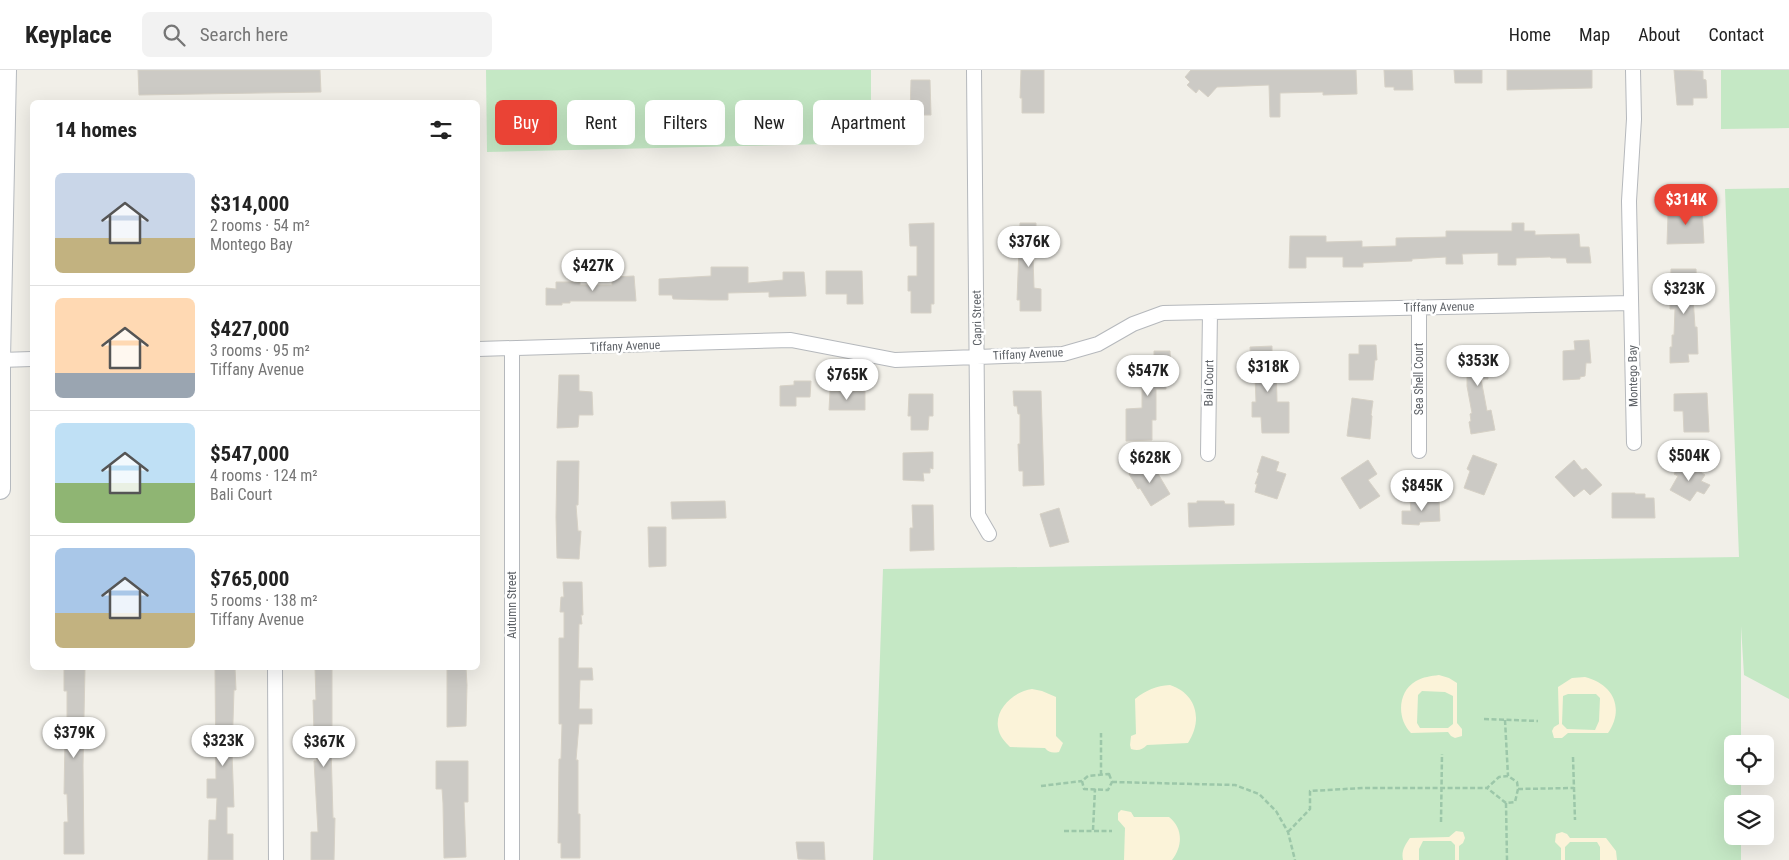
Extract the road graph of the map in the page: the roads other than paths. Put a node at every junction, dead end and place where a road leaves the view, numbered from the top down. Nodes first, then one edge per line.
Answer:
1 (6, 70) edge
2 (974, 70) edge
3 (1633, 70) edge
4 (1632, 303) junction
5 (1418, 307) junction
6 (1210, 312) junction
7 (512, 349) junction
8 (480, 350) edge
9 (978, 356) junction
10 (30, 359) edge
11 (0, 360) edge
12 (1634, 442) dead end
13 (1419, 451) dead end
14 (1208, 454) dead end
15 (0, 489) edge
16 (989, 534) dead end
17 (275, 670) edge
18 (276, 860) edge
19 (512, 860) edge

1 - 11 main road
2 - 9 street, Capri Street
3 - 4 street, Montego Bay
4 - 5 street, Tiffany Avenue
4 - 12 street, Montego Bay
5 - 6 street, Tiffany Avenue
5 - 13 street, Sea Shell Court
6 - 9 street, Tiffany Avenue
6 - 14 street, Bali Court
7 - 8 street, Tiffany Avenue
7 - 9 street, Tiffany Avenue
7 - 19 street, Autumn Street
9 - 16 street, Capri Street
10 - 11 street
11 - 15 main road
17 - 18 street

